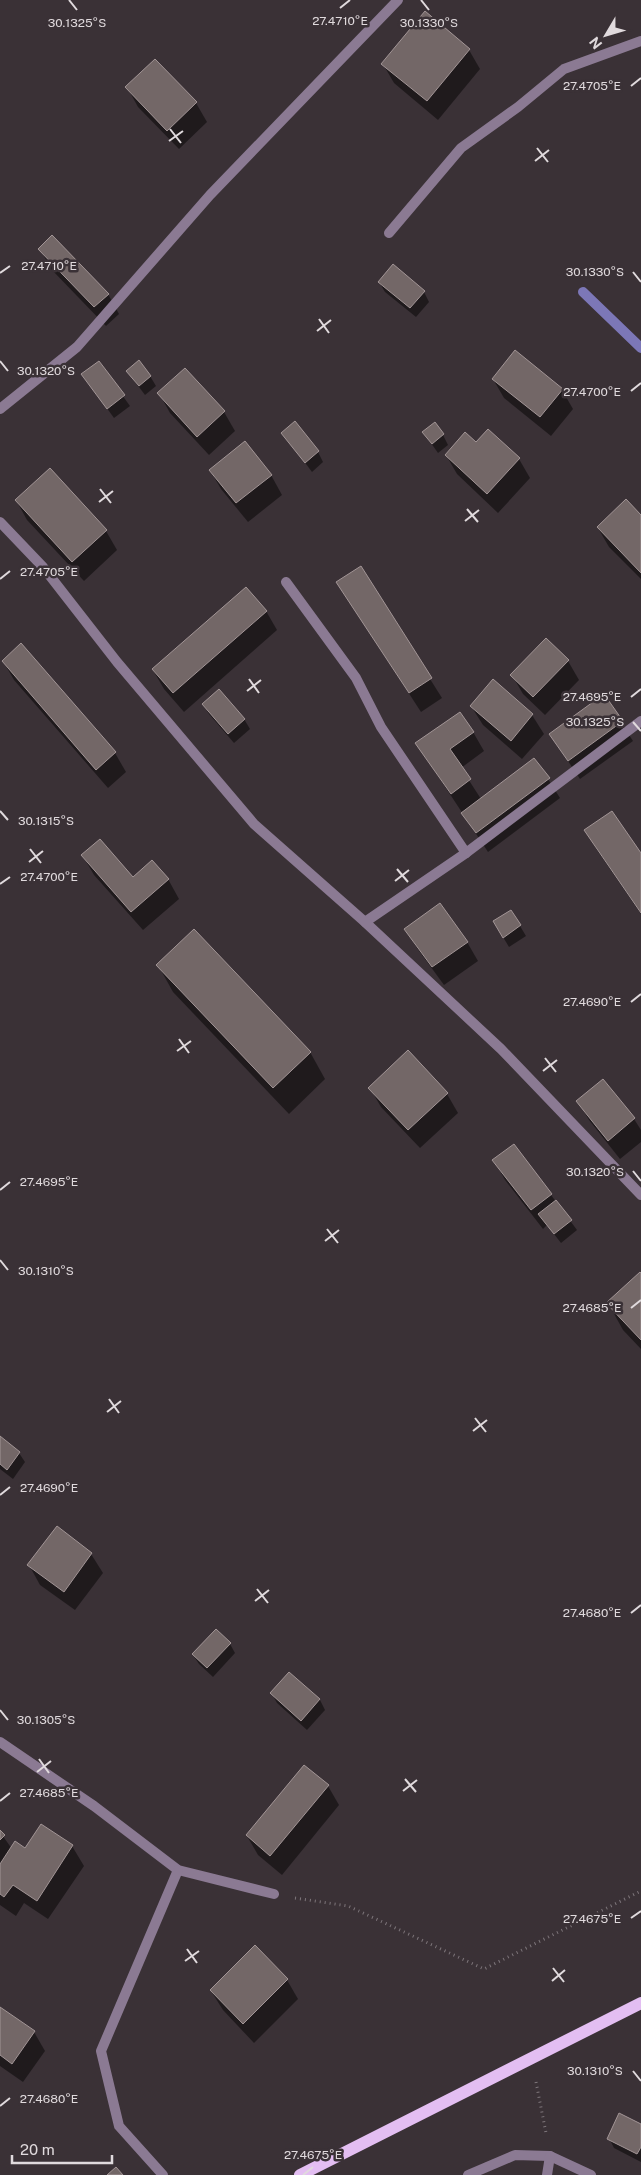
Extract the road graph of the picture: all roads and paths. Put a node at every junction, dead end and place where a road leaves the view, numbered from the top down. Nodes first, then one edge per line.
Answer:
1 (398, 0) edge
2 (641, 41) edge
3 (389, 233) dead end
4 (0, 409) edge
5 (0, 522) edge
6 (286, 582) dead end
7 (641, 721) edge
8 (466, 853) junction
9 (365, 922) junction
10 (641, 1195) edge
11 (0, 1742) edge
12 (178, 1870) junction
13 (641, 1891) edge
14 (274, 1894) joint
15 (641, 2003) edge
16 (532, 2057) junction
17 (550, 2156) junction
18 (163, 2175) edge
19 (300, 2175) edge
20 (468, 2175) edge
21 (547, 2175) edge
22 (591, 2175) edge

1 - 4 street
2 - 3 street
5 - 9 street
6 - 8 street
7 - 8 street
8 - 9 street
9 - 10 street
11 - 12 street
12 - 14 street
12 - 18 street
13 - 14 path
15 - 16 main road
16 - 17 path
16 - 19 main road
17 - 20 street
17 - 21 street
17 - 22 street

